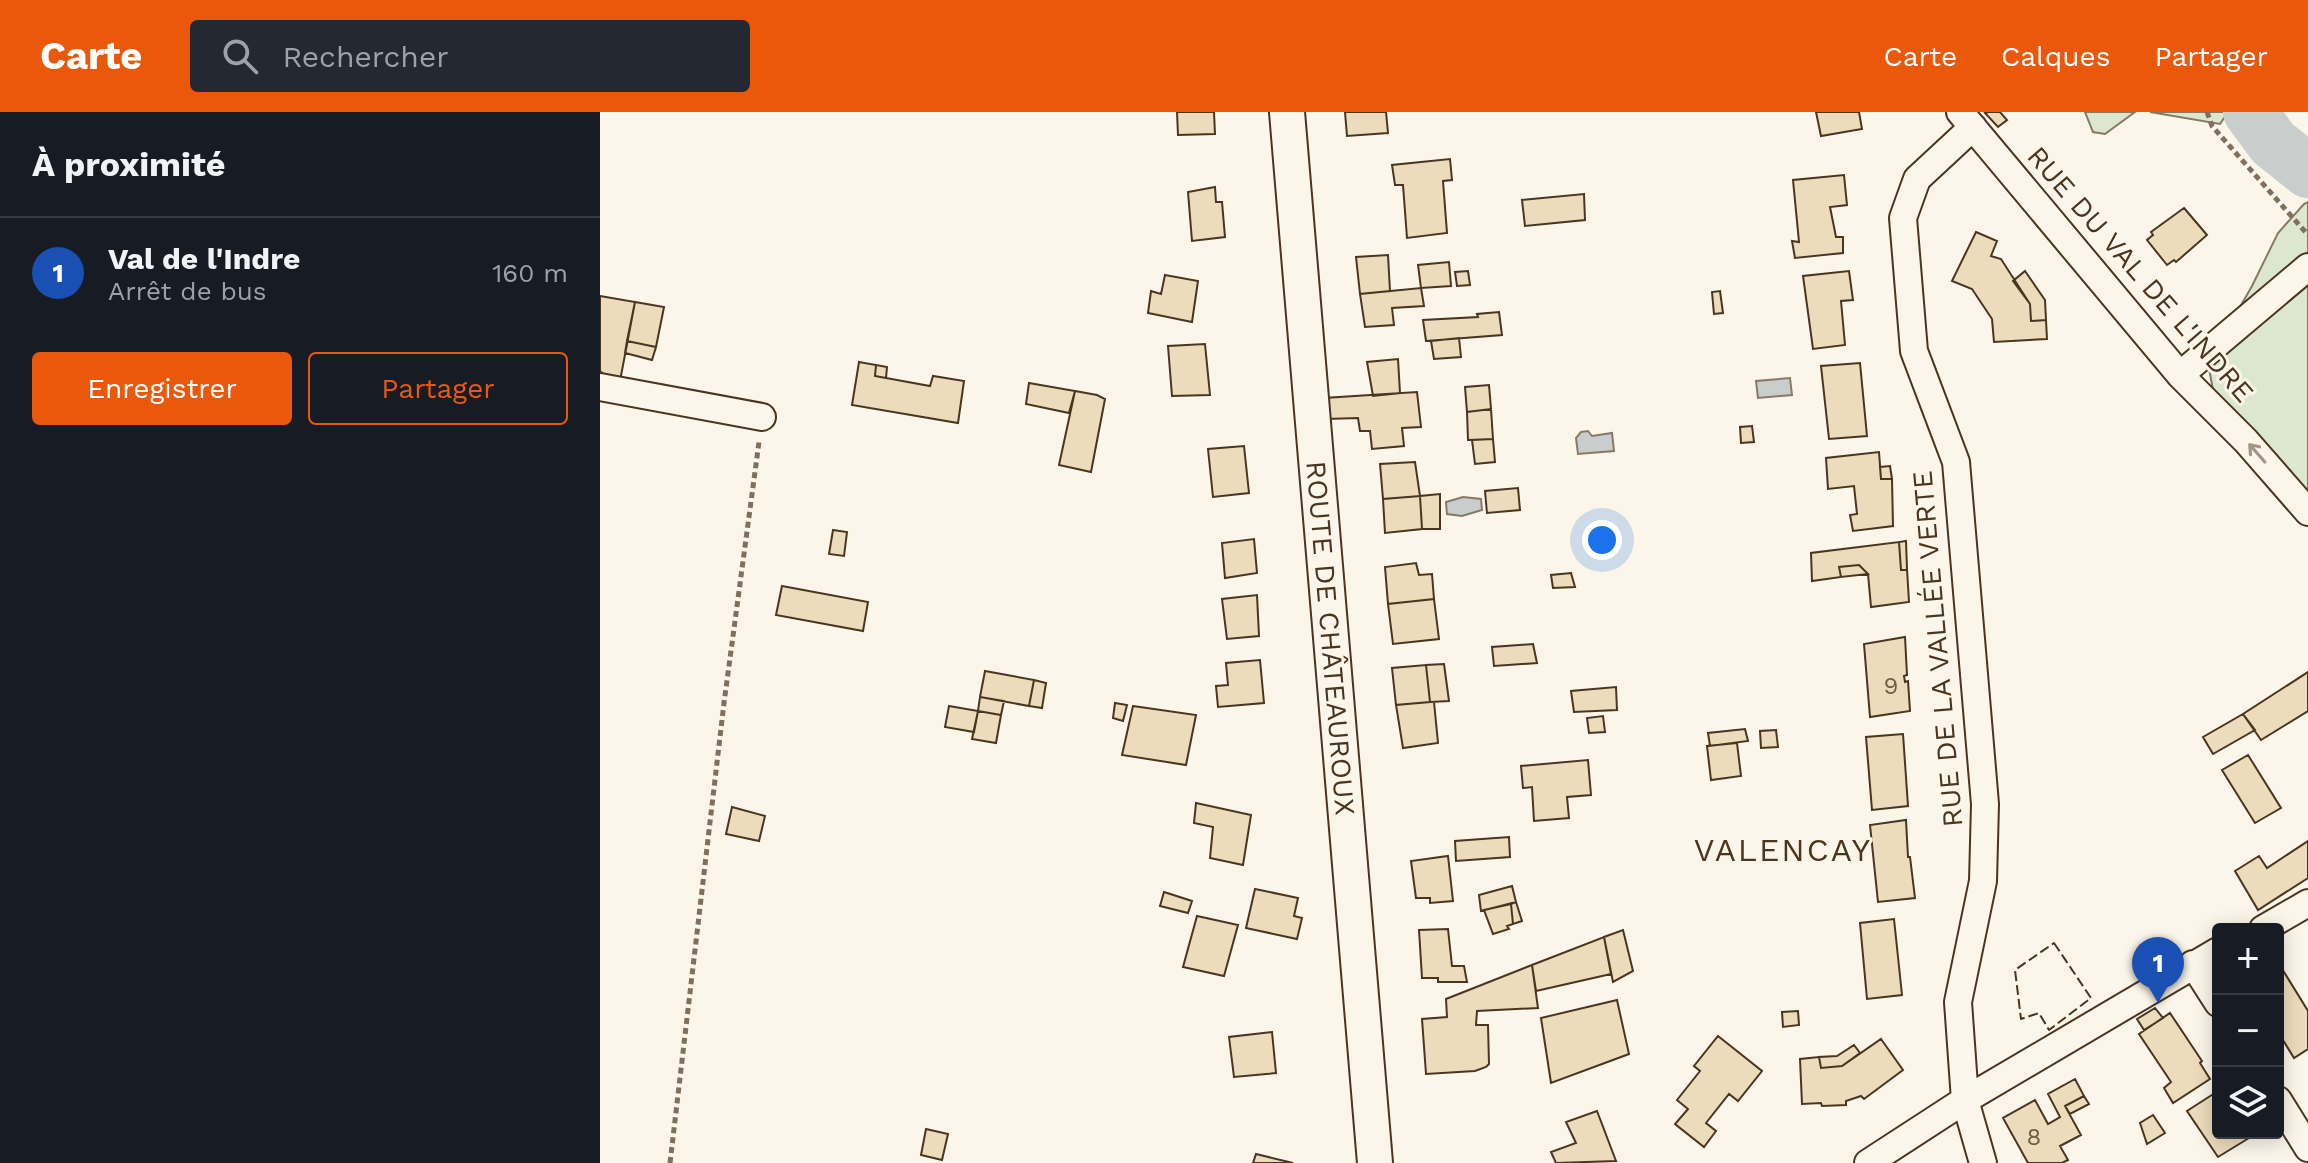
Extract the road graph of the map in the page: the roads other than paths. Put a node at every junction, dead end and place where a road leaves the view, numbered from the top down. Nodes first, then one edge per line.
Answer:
1 (1287, 112) edge
2 (1966, 120) edge
3 (2308, 267) edge
4 (2180, 375) junction
5 (600, 387) edge
6 (762, 417) road end
7 (2308, 512) edge
8 (2308, 903) edge
9 (2273, 923) edge
10 (2212, 954) edge
11 (2193, 964) junction
12 (2213, 995) edge
13 (1965, 1100) junction
14 (2284, 1110) edge
15 (2308, 1148) edge
16 (1375, 1163) edge
17 (1868, 1163) edge
18 (1983, 1163) edge

1 - 16 street, ROUTE DE CHÂTEAUROUX
2 - 4 street, RUE DU VAL DE L'INDRE
2 - 13 street, RUE DE LA VALLÉE VERTE
3 - 4 street
7 -> 4 street, RUE DU VAL DE L'INDRE
5 - 6 street
8 - 9 street
10 - 11 street
11 - 12 street
11 - 13 street
13 - 17 street
13 - 18 street, RUE DE LA VALLÉE VERTE
14 - 15 street

